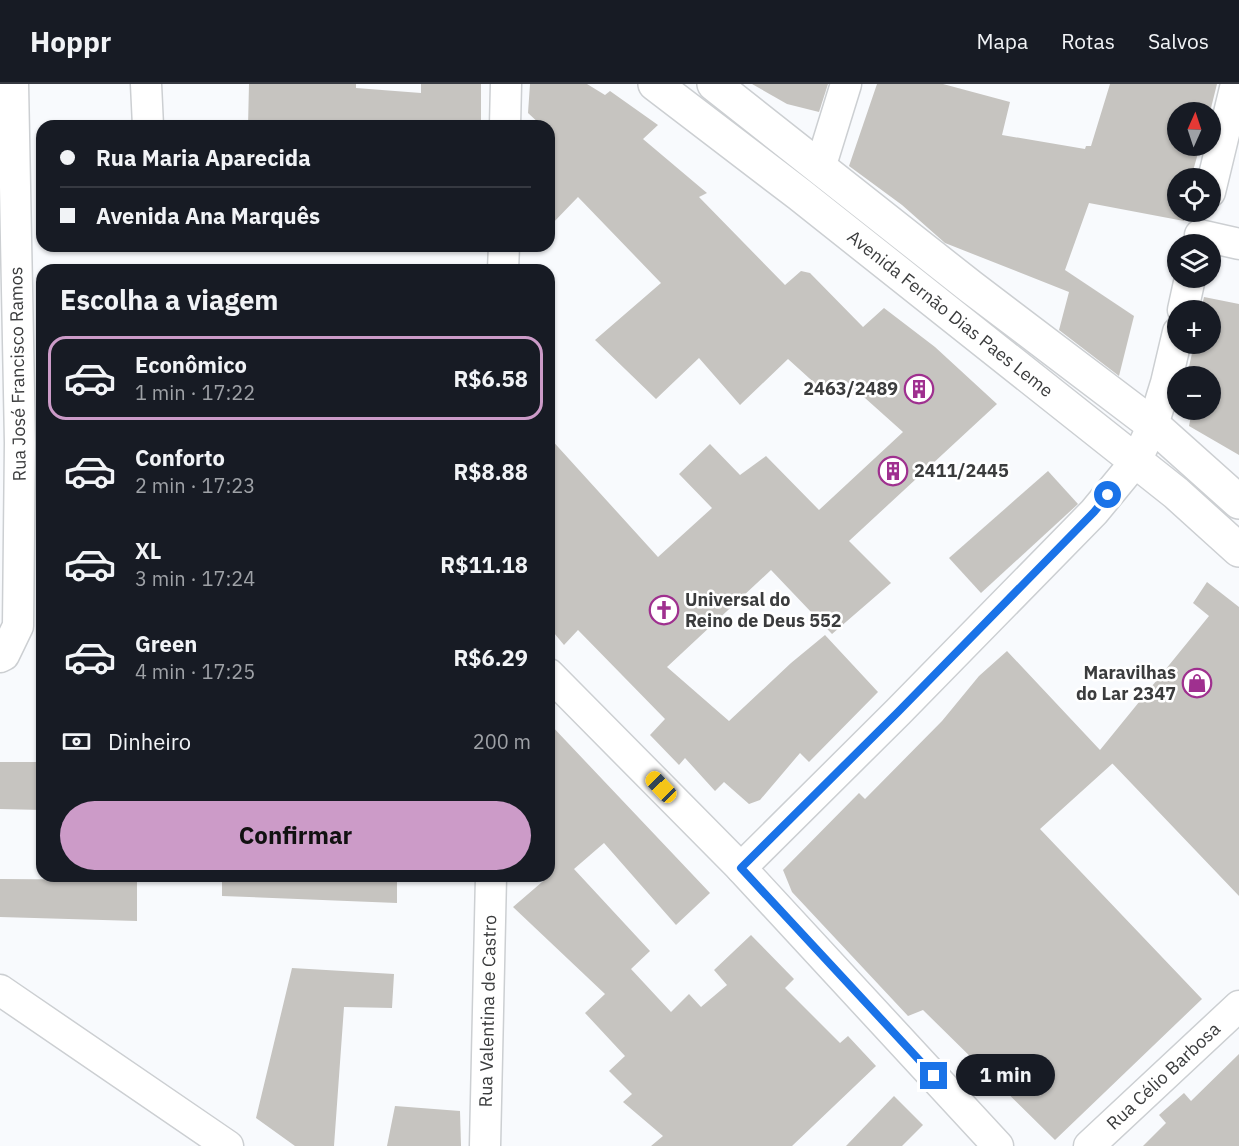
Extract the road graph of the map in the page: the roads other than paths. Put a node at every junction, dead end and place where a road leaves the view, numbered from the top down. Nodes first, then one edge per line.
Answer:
1 (14, 84) edge
2 (146, 84) edge
3 (506, 84) edge
4 (655, 84) edge
5 (714, 84) edge
6 (846, 84) edge
7 (1236, 84) edge
8 (148, 120) edge
9 (505, 120) edge
10 (819, 168) junction
11 (1216, 168) edge
12 (1201, 230) edge
13 (1239, 244) edge
14 (9, 273) edge
15 (1173, 354) edge
16 (1153, 425) junction
17 (10, 443) edge
18 (1136, 461) junction
19 (1239, 502) edge
20 (1239, 549) edge
21 (0, 657) edge
22 (555, 680) edge
23 (741, 868) junction
24 (491, 882) edge
25 (0, 990) edge
26 (1239, 1006) edge
27 (228, 1146) edge
28 (485, 1146) edge
29 (998, 1146) edge
30 (1089, 1146) edge

1 - 14 street, Rua José Francisco Ramos
2 - 8 street
3 - 9 street
4 - 18 main road, Avenida Fernão Dias Paes Leme
5 - 10 main road, Avenida Fernão Dias Paes Leme
6 - 10 street
7 - 11 street
10 - 16 main road, Avenida Fernão Dias Paes Leme
12 - 13 street
14 - 17 street, Rua José Francisco Ramos
15 - 16 street
16 - 18 street
16 - 19 main road, Avenida Fernão Dias Paes Leme
17 - 21 street, Rua José Francisco Ramos
18 - 20 main road, Avenida Fernão Dias Paes Leme
18 - 23 street
22 - 23 street
23 - 29 street
24 - 28 street, Rua Valentina de Castro
25 - 27 street
26 - 30 street, Rua Célio Barbosa

